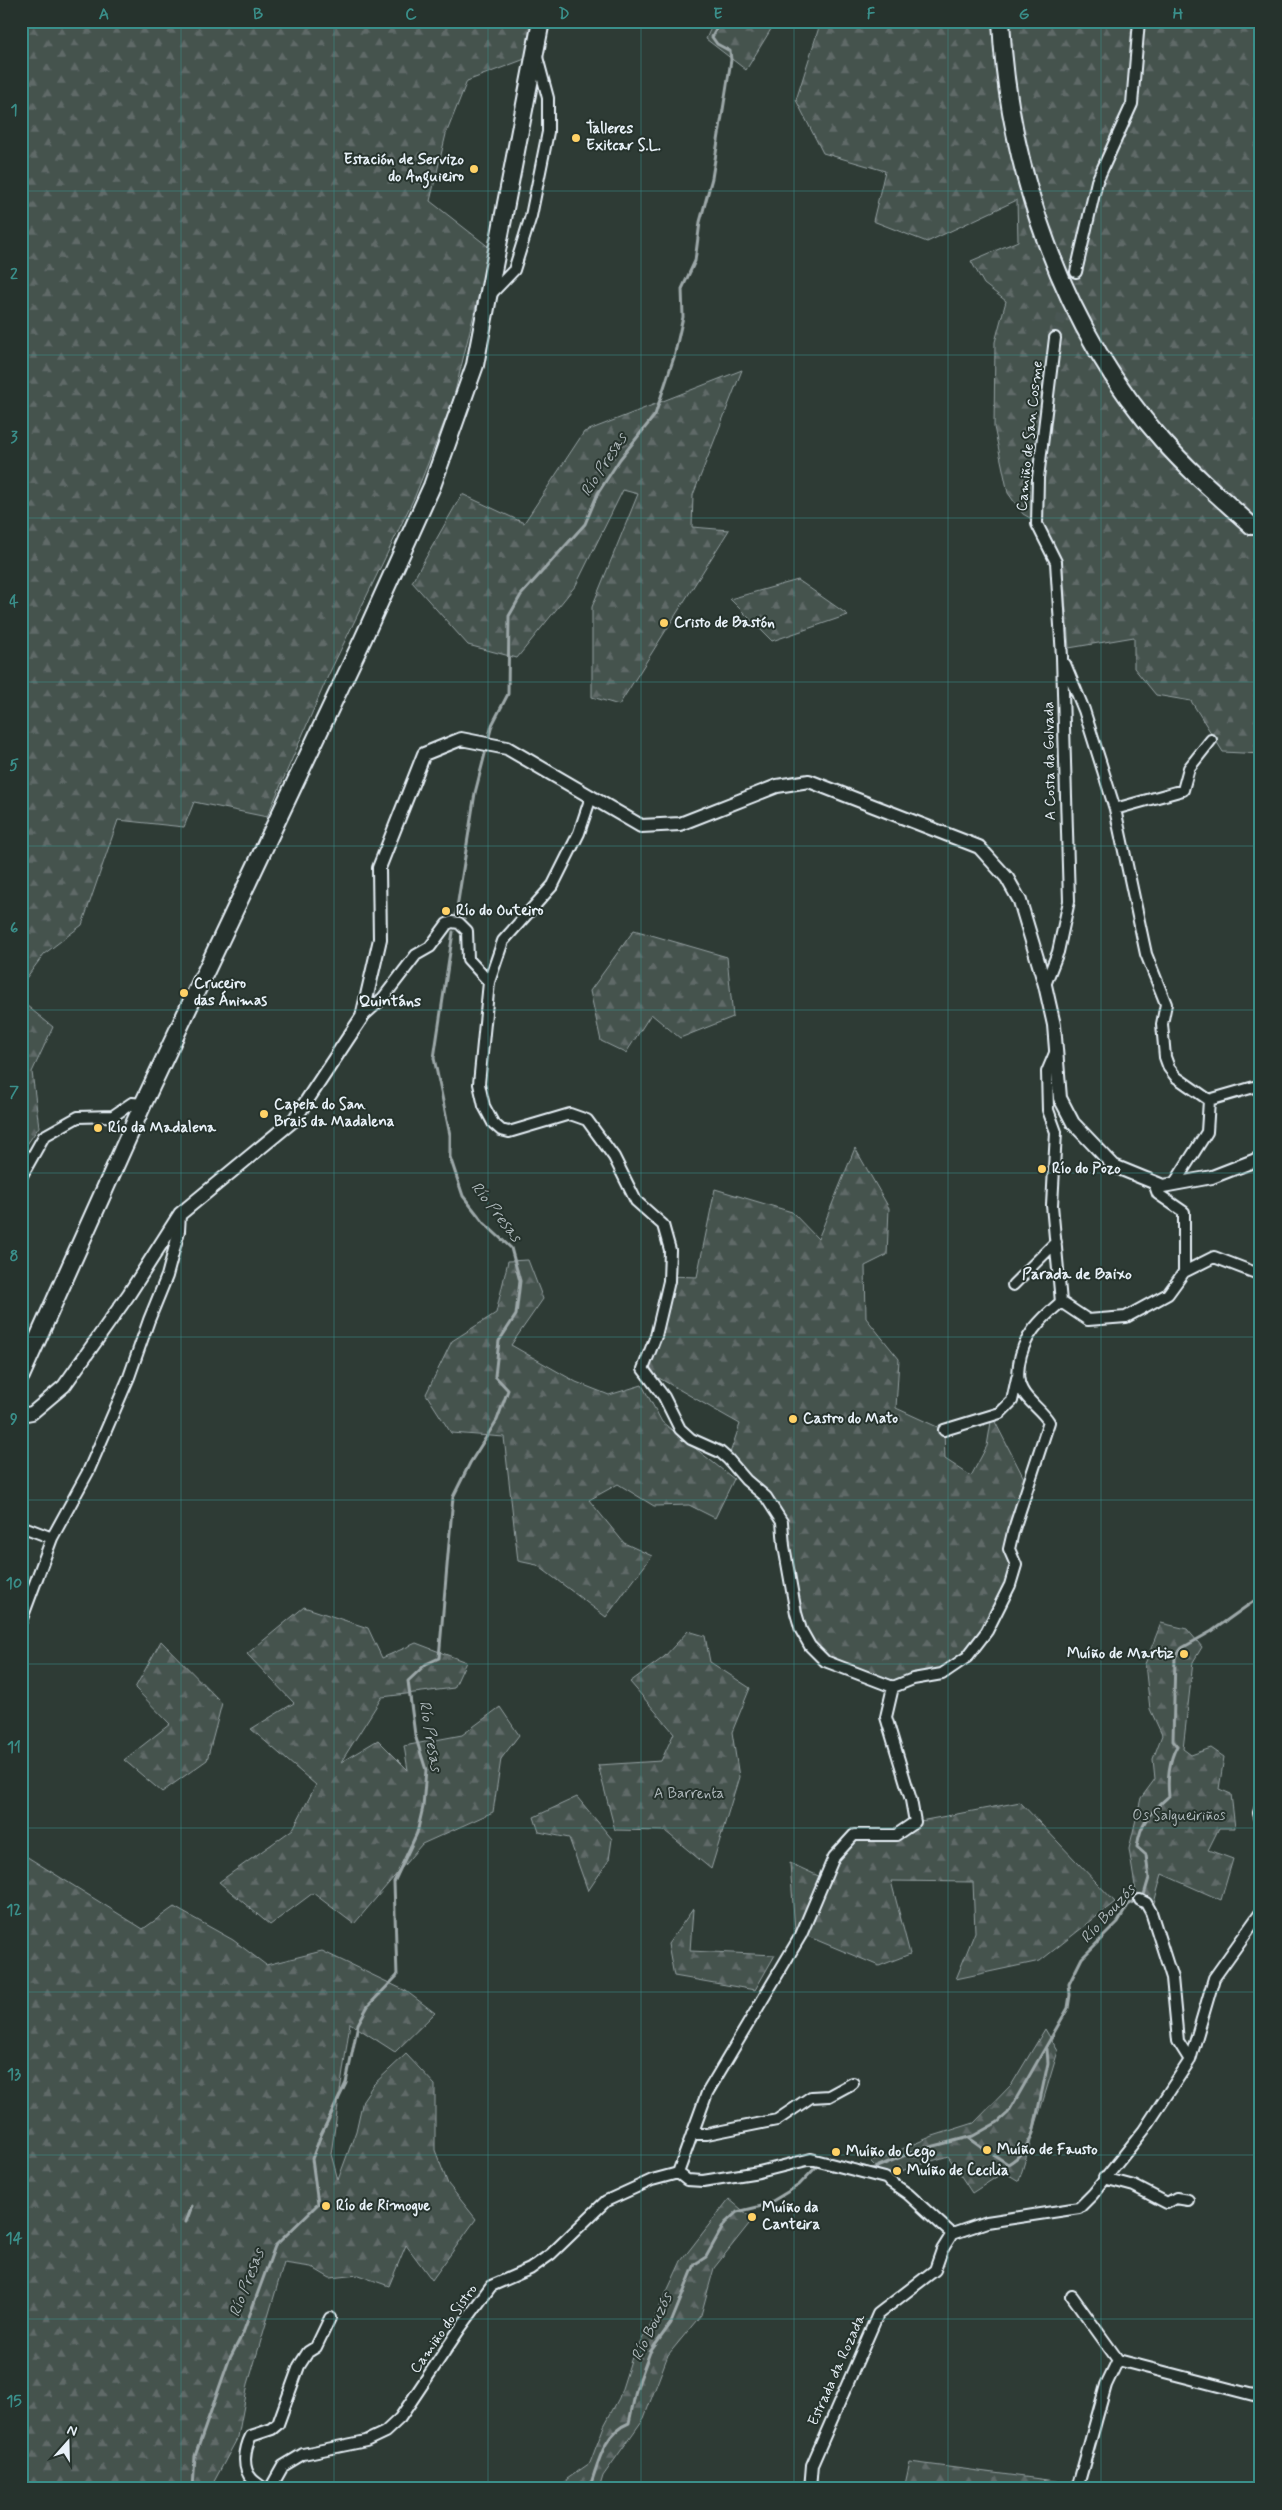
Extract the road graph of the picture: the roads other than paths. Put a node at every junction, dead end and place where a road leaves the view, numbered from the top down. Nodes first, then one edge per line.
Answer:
1 (541, 21) edge
2 (1001, 21) edge
3 (1138, 21) edge
4 (535, 51) junction
5 (1076, 272) tunnel mouth
6 (487, 297) junction
7 (1055, 338) tunnel mouth
8 (1252, 526) dead end
9 (1043, 536) joint
10 (1062, 657) junction
11 (1211, 740) dead end
12 (591, 797) junction
13 (1115, 808) junction
14 (489, 982) junction
15 (1045, 985) junction
16 (362, 1017) junction
17 (1055, 1053) junction
18 (1261, 1085) edge
19 (1208, 1100) junction
20 (143, 1104) junction
21 (1261, 1158) edge
22 (21, 1177) edge
23 (1154, 1182) junction
24 (1174, 1184) junction
25 (180, 1214) junction
26 (1056, 1242) junction
27 (1184, 1272) junction
28 (1261, 1275) edge
29 (1013, 1285) dead end
30 (1061, 1302) junction
31 (21, 1376) edge
32 (1017, 1377) junction
33 (21, 1415) edge
34 (944, 1430) dead end
35 (21, 1526) edge
36 (52, 1538) junction
37 (21, 1622) edge
38 (893, 1687) junction
39 (1261, 1808) edge
40 (1261, 1820) edge
41 (1140, 1900) dead end
42 (1261, 1912) edge
43 (1190, 2060) junction
44 (853, 2082) dead end
45 (692, 2134) junction
46 (678, 2174) junction
47 (1104, 2178) junction
48 (1188, 2200) dead end
49 (952, 2234) junction
50 (1072, 2296) dead end
51 (330, 2318) dead end
52 (1118, 2360) junction
53 (1261, 2397) edge
54 (264, 2489) edge
55 (270, 2489) edge
56 (810, 2489) edge
57 (1077, 2489) edge

1 - 4 main road
2 - 8 main road
3 - 5 street
4 - 6 main road
4 - 6 street
6 - 20 main road
7 - 9 street, Camiño de San Cosme
9 - 10 street, A Costa da Golvada
10 - 13 street
10 - 15 street, A Costa da Golvada
11 - 13 street
12 - 14 street
12 - 15 street
12 - 16 street
13 - 19 street
14 - 16 street
14 - 38 street
15 - 17 street
16 - 25 street
17 - 23 street
17 - 26 street
18 - 19 street
19 - 24 street
20 - 22 street
20 - 31 main road
21 - 24 street
23 - 24 street
23 - 27 street
25 - 33 street
25 - 36 street
26 - 29 street
26 - 30 street
27 - 28 street
27 - 30 street
30 - 32 street
32 - 34 street
32 - 38 street
35 - 36 street
36 - 37 street
38 - 45 street
39 - 40 street
41 - 43 street
42 - 43 street
43 - 47 street
44 - 45 street
45 - 46 street
46 - 49 street
46 - 55 street, Camiño do Sistro
47 - 48 street
47 - 49 street
49 - 56 street, Estrada da Rozada
50 - 52 street
51 - 54 street
52 - 53 street
52 - 57 street

